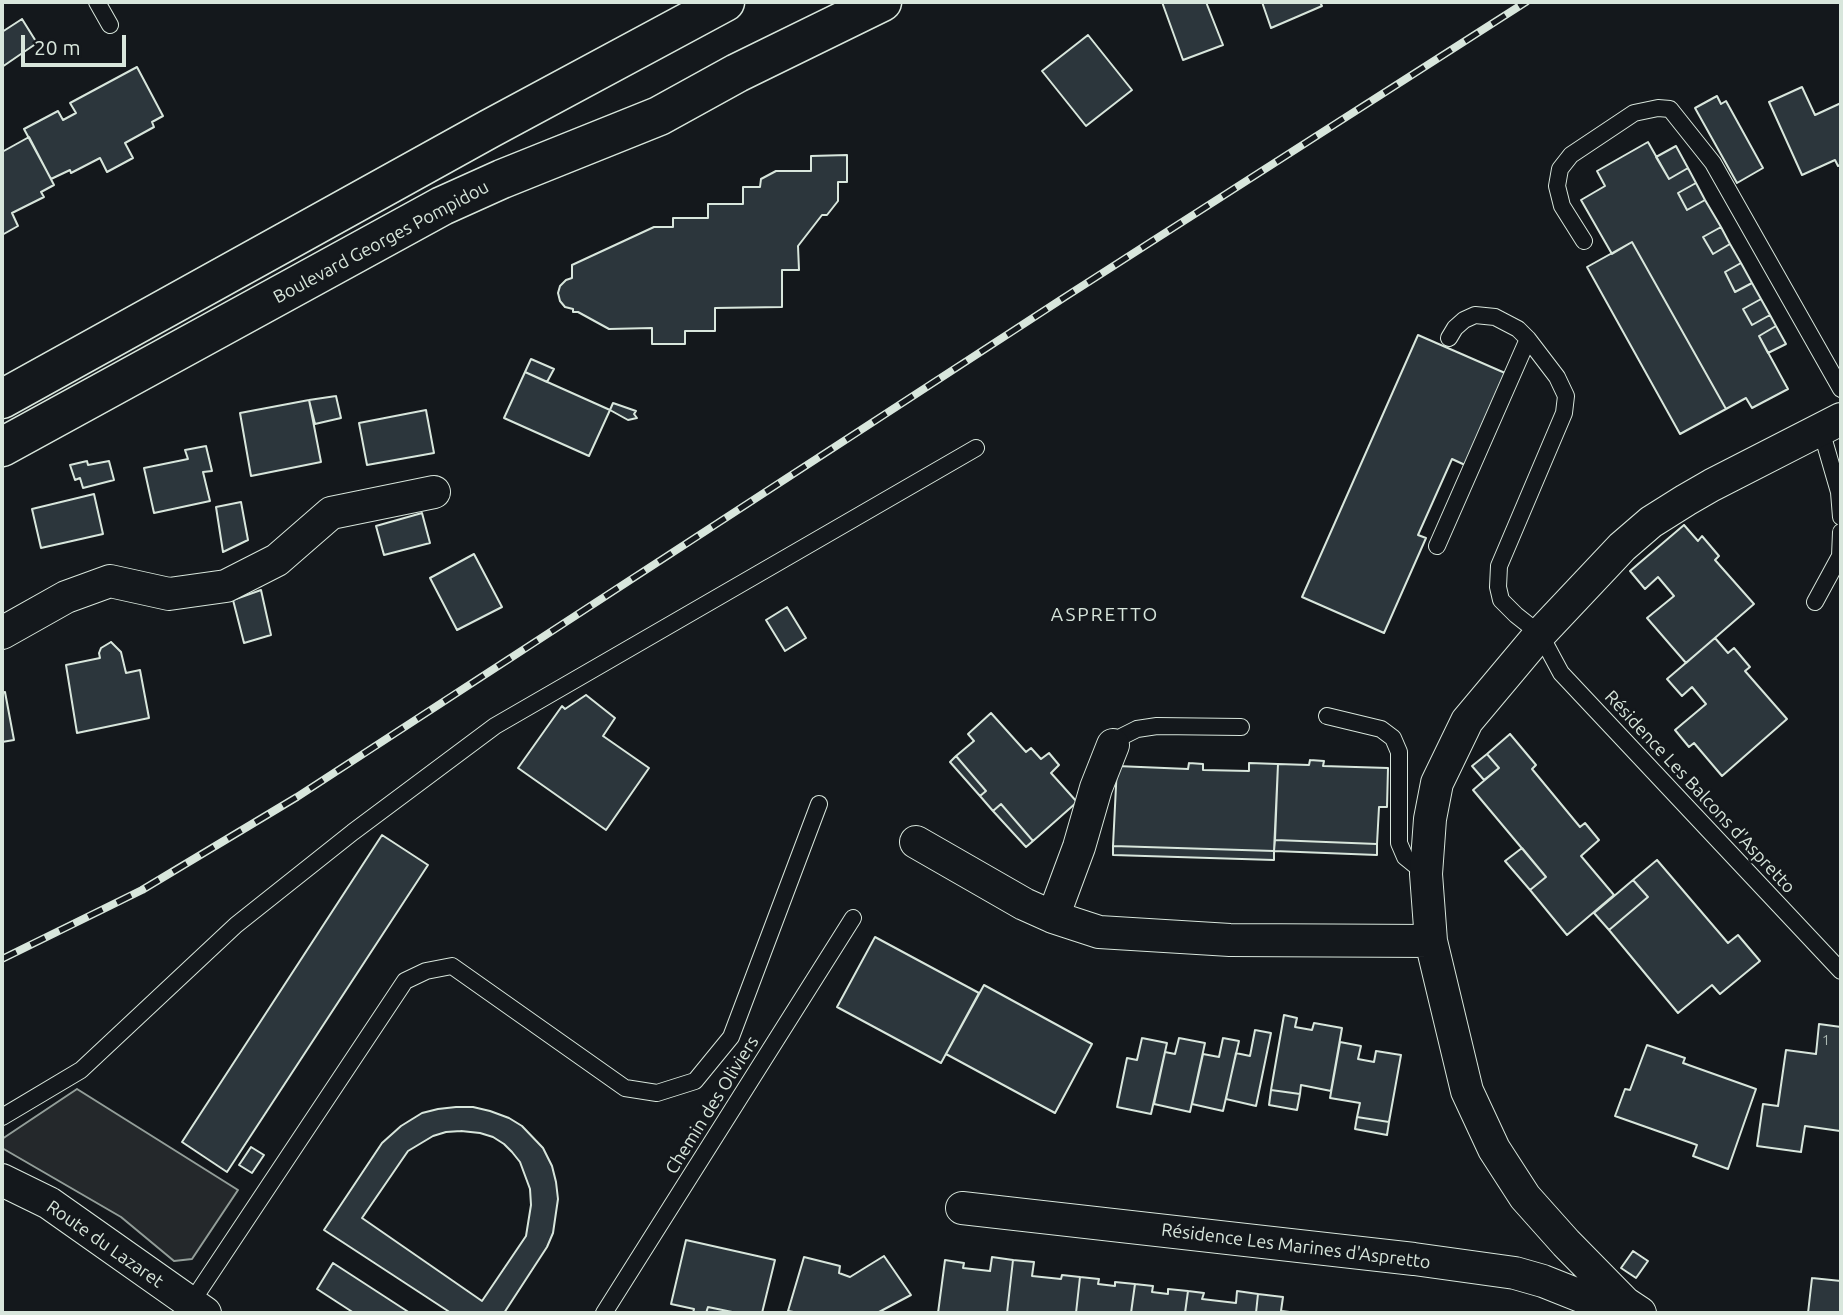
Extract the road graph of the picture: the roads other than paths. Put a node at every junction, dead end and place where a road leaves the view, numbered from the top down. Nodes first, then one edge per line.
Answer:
1 (97, 2) edge
2 (725, 2) edge
3 (882, 2) edge
4 (110, 25) dead end
5 (1584, 241) dead end
6 (1449, 338) dead end
7 (1528, 339) junction
8 (1841, 389) edge
9 (2, 399) edge
10 (1831, 425) edge
11 (2, 447) edge
12 (976, 449) dead end
13 (434, 492) dead end
14 (1841, 517) edge
15 (1841, 532) edge
16 (1437, 546) dead end
17 (1815, 602) dead end
18 (2, 633) edge
19 (1540, 634) junction
20 (1327, 716) dead end
21 (1241, 727) dead end
22 (1113, 745) joint
23 (819, 804) dead end
24 (916, 842) dead end
25 (1426, 874) junction
26 (1053, 917) junction
27 (853, 918) dead end
28 (1431, 941) junction
29 (1841, 971) edge
30 (2, 1117) edge
31 (2, 1180) edge
32 (962, 1208) dead end
33 (198, 1308) edge
34 (1633, 1308) edge
35 (604, 1313) edge

1 - 4 lane
2 - 9 main road
3 - 11 main road, Boulevard Georges Pompidou
5 - 8 lane
6 - 7 lane
7 - 16 lane
7 - 19 lane
10 - 14 lane
10 - 19 street
12 - 30 lane
13 - 18 street
15 - 17 lane
19 - 25 street
19 - 29 lane, Résidence Les Balcons d'Aspretto
20 - 25 lane
21 - 22 lane
22 - 26 street
23 - 33 lane
24 - 26 street
25 - 28 street
26 - 28 street
27 - 35 lane, Chemin des Oliviers
28 - 34 street
31 - 33 street, Route du Lazaret
32 - 34 street, Résidence Les Marines d'Aspretto

